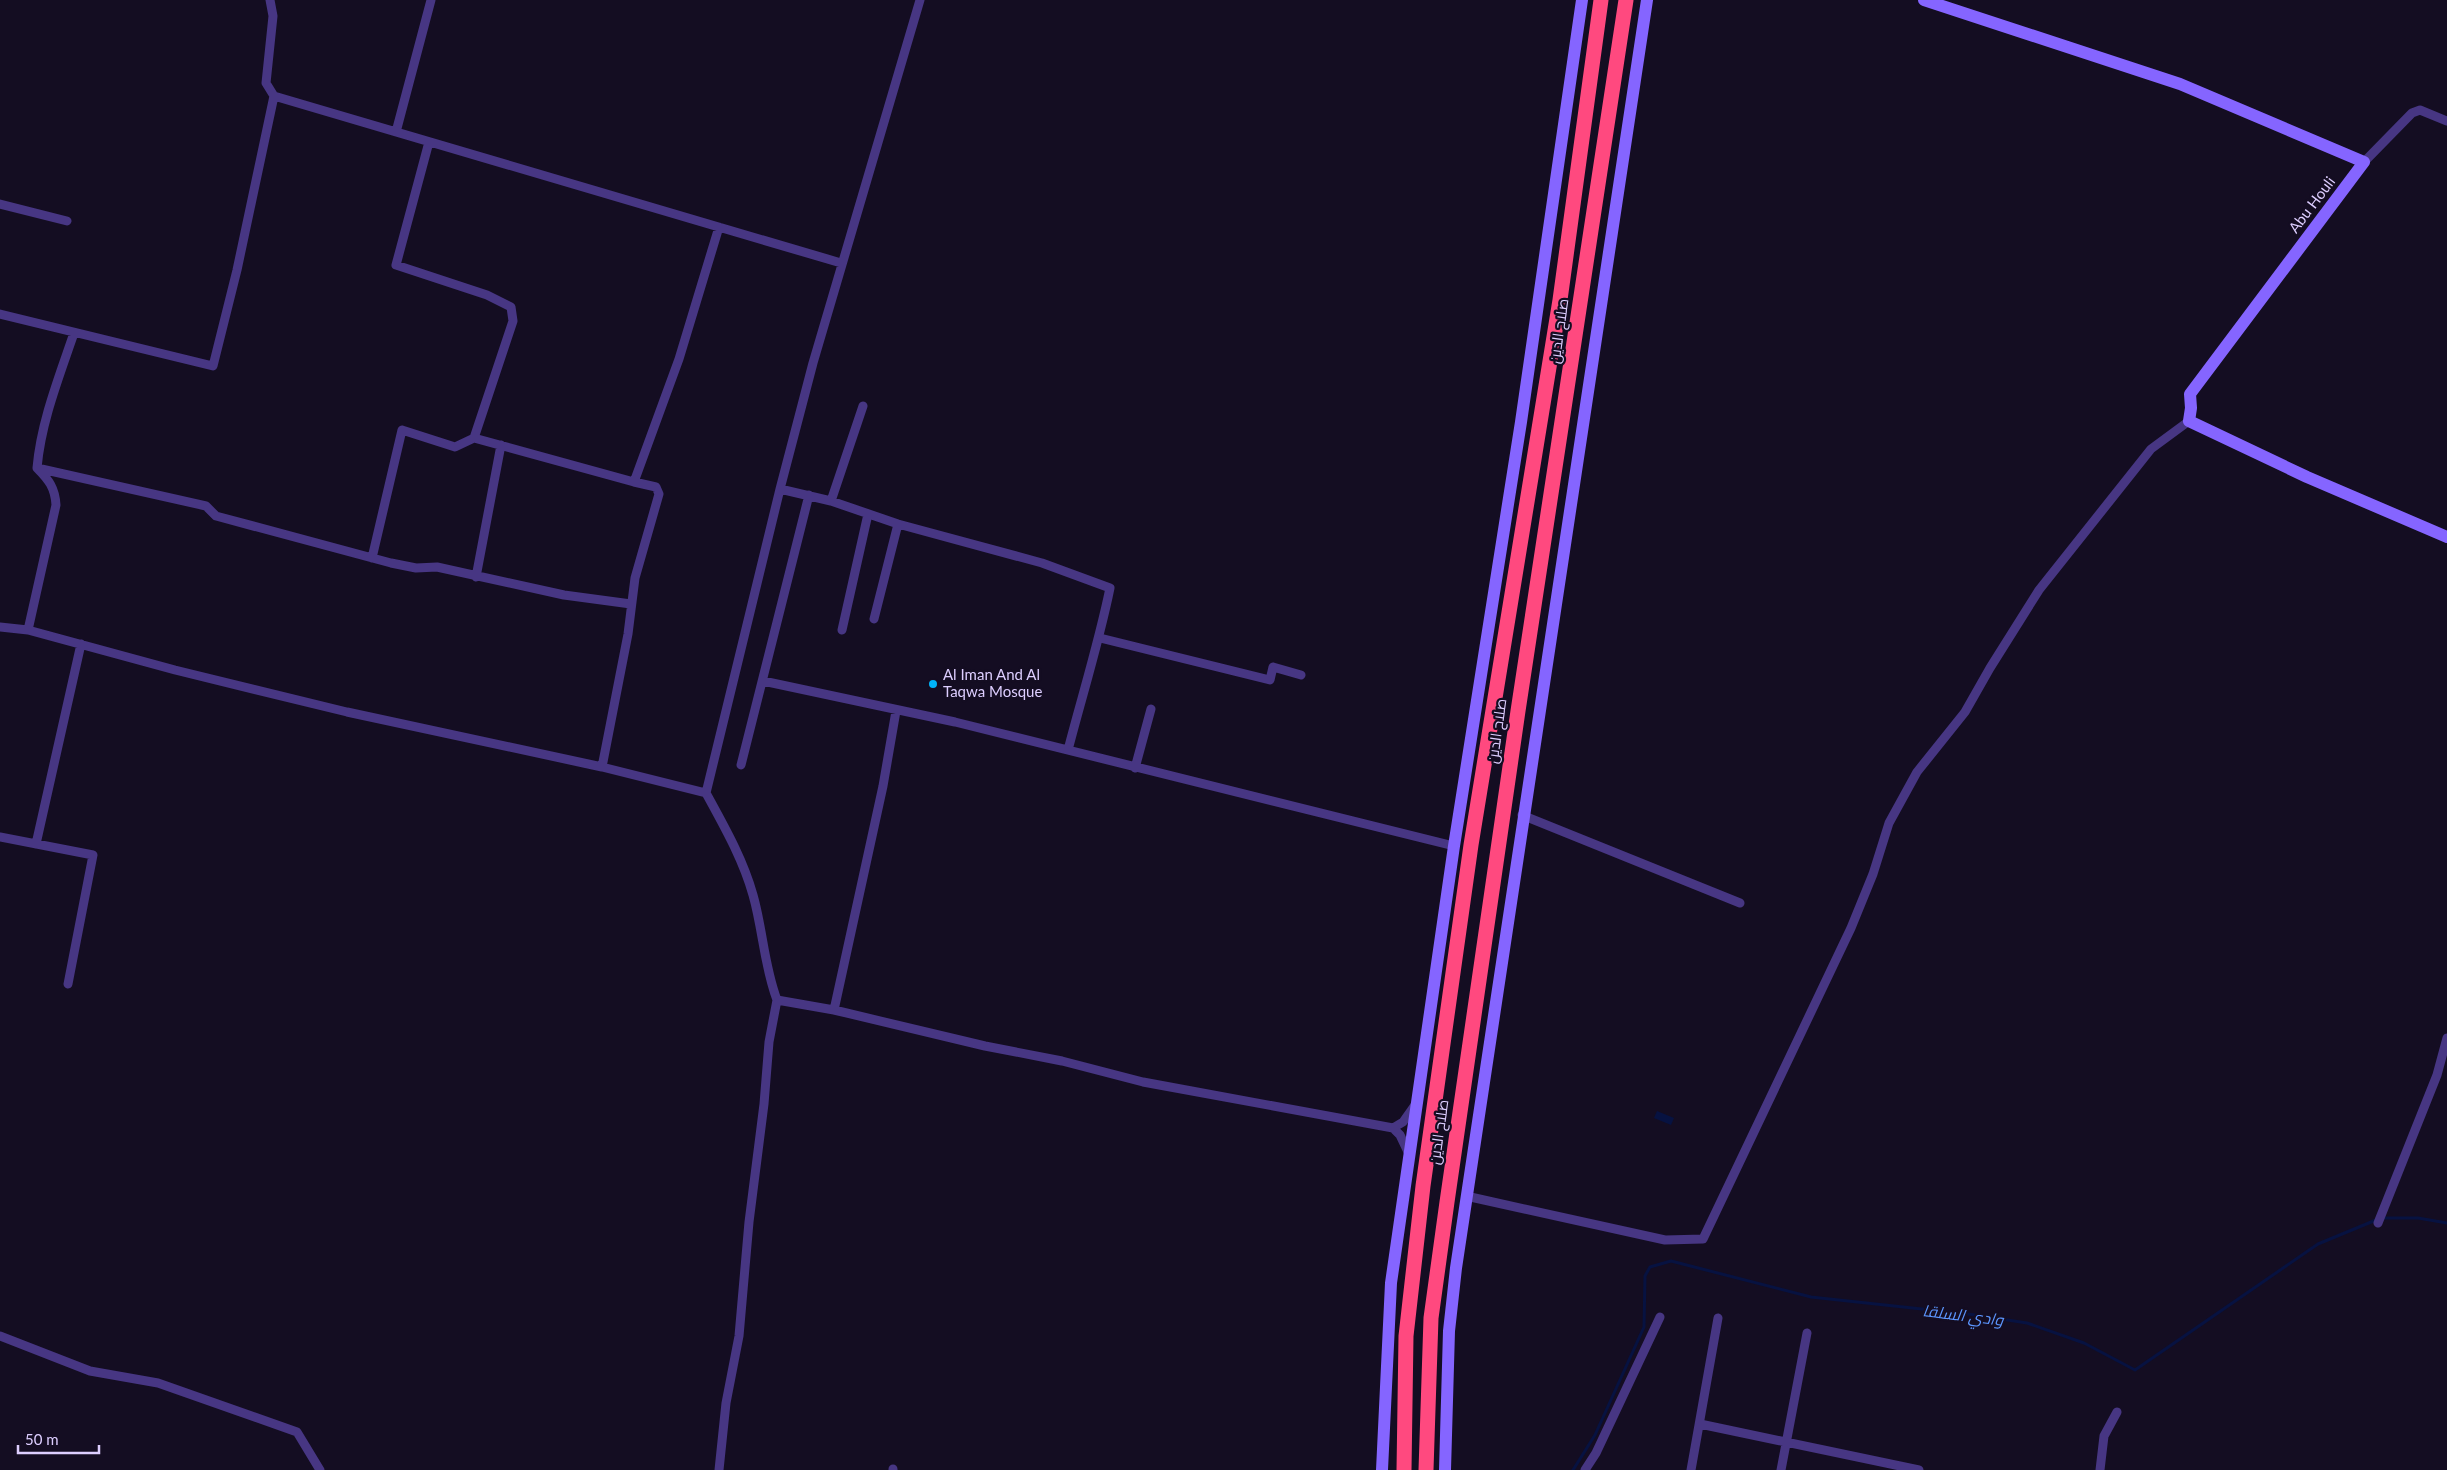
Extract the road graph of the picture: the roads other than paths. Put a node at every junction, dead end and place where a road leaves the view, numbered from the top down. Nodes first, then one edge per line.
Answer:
1 (270, 0) edge
2 (431, 0) edge
3 (920, 0) edge
4 (1582, 0) edge
5 (1601, 0) edge
6 (1626, 0) edge
7 (1647, 0) edge
8 (1924, 0) edge
9 (274, 96) junction
10 (2447, 120) edge
11 (396, 132) junction
12 (429, 142) junction
13 (2364, 162) junction
14 (0, 204) edge
15 (67, 222) dead end
16 (719, 228) junction
17 (1566, 245) junction
18 (1589, 251) junction
19 (841, 263) junction
20 (0, 314) edge
21 (74, 333) junction
22 (863, 406) dead end
23 (2189, 421) junction
24 (474, 438) junction
25 (501, 445) junction
26 (1534, 456) junction
27 (37, 468) junction
28 (1554, 473) junction
29 (634, 482) junction
30 (780, 489) junction
31 (809, 495) junction
32 (831, 501) junction
33 (868, 514) junction
34 (898, 524) junction
35 (2447, 537) edge
36 (372, 558) junction
37 (476, 576) junction
38 (631, 604) junction
39 (874, 619) dead end
40 (0, 627) edge
41 (28, 630) junction
42 (842, 630) dead end
43 (1100, 638) junction
44 (81, 644) junction
45 (1300, 675) dead end
46 (764, 681) junction
47 (1151, 709) dead end
48 (896, 711) junction
49 (1068, 750) junction
50 (741, 765) dead end
51 (602, 767) junction
52 (1135, 768) junction
53 (706, 793) junction
54 (1522, 815) junction
55 (0, 837) edge
56 (36, 844) junction
57 (1454, 846) junction
58 (1740, 903) dead end
59 (68, 984) dead end
60 (777, 1000) junction
61 (834, 1010) junction
62 (2447, 1038) edge
63 (1417, 1102) junction
64 (1393, 1128) junction
65 (1409, 1155) junction
66 (1466, 1196) junction
67 (2378, 1223) dead end
68 (1660, 1317) dead end
69 (1718, 1318) dead end
70 (1807, 1333) dead end
71 (0, 1336) edge
72 (2118, 1412) dead end
73 (1700, 1424) junction
74 (1786, 1442) junction
75 (320, 1470) edge
76 (719, 1470) edge
77 (1382, 1470) edge
78 (1404, 1470) edge
79 (1426, 1470) edge
80 (1445, 1470) edge
81 (1585, 1470) edge
82 (1691, 1470) edge
83 (1781, 1470) edge
84 (1919, 1470) edge
85 (2100, 1470) edge

1 - 9 street
2 - 11 street
3 - 19 street
4 - 57 main road
5 - 17 highway, صلاح الدين
6 - 18 highway, صلاح الدين
7 - 54 main road
8 - 13 main road
9 - 11 street
9 - 21 street
10 - 13 street
11 - 12 street
12 - 16 street
12 - 24 street
13 - 23 main road, Abu Houli
14 - 15 street
16 - 19 street
16 - 29 street
17 - 18 highway
17 - 26 highway, صلاح الدين
18 - 28 highway, صلاح الدين
19 - 30 street
20 - 21 street
21 - 27 street
22 - 32 street
23 - 35 main road
23 - 66 street
24 - 25 street
24 - 36 street
25 - 29 street
25 - 37 street
26 - 28 highway
26 - 78 highway, صلاح الدين
27 - 36 street
27 - 41 street
28 - 79 highway, صلاح الدين
29 - 38 street
30 - 31 street
30 - 53 street
31 - 32 street
31 - 46 street
32 - 33 street
33 - 34 street
33 - 42 street
34 - 39 street
34 - 43 street
36 - 37 street
37 - 38 street
38 - 51 street
40 - 41 street
41 - 44 street
43 - 45 street
43 - 49 street
44 - 51 street
44 - 56 street
46 - 48 street
46 - 50 street
47 - 52 street
48 - 49 street
48 - 61 street
49 - 52 street
51 - 53 street
52 - 57 street
53 - 60 street
54 - 58 street
54 - 66 main road
55 - 56 street
56 - 59 street
57 - 63 main road
60 - 61 street
60 - 76 street
61 - 64 street
62 - 67 street
63 - 64 street
63 - 65 main road
64 - 65 street
65 - 77 main road
66 - 80 main road
68 - 81 street
69 - 73 street
70 - 74 street
71 - 75 street
72 - 85 street
73 - 74 street
73 - 82 street
74 - 83 street
74 - 84 street

